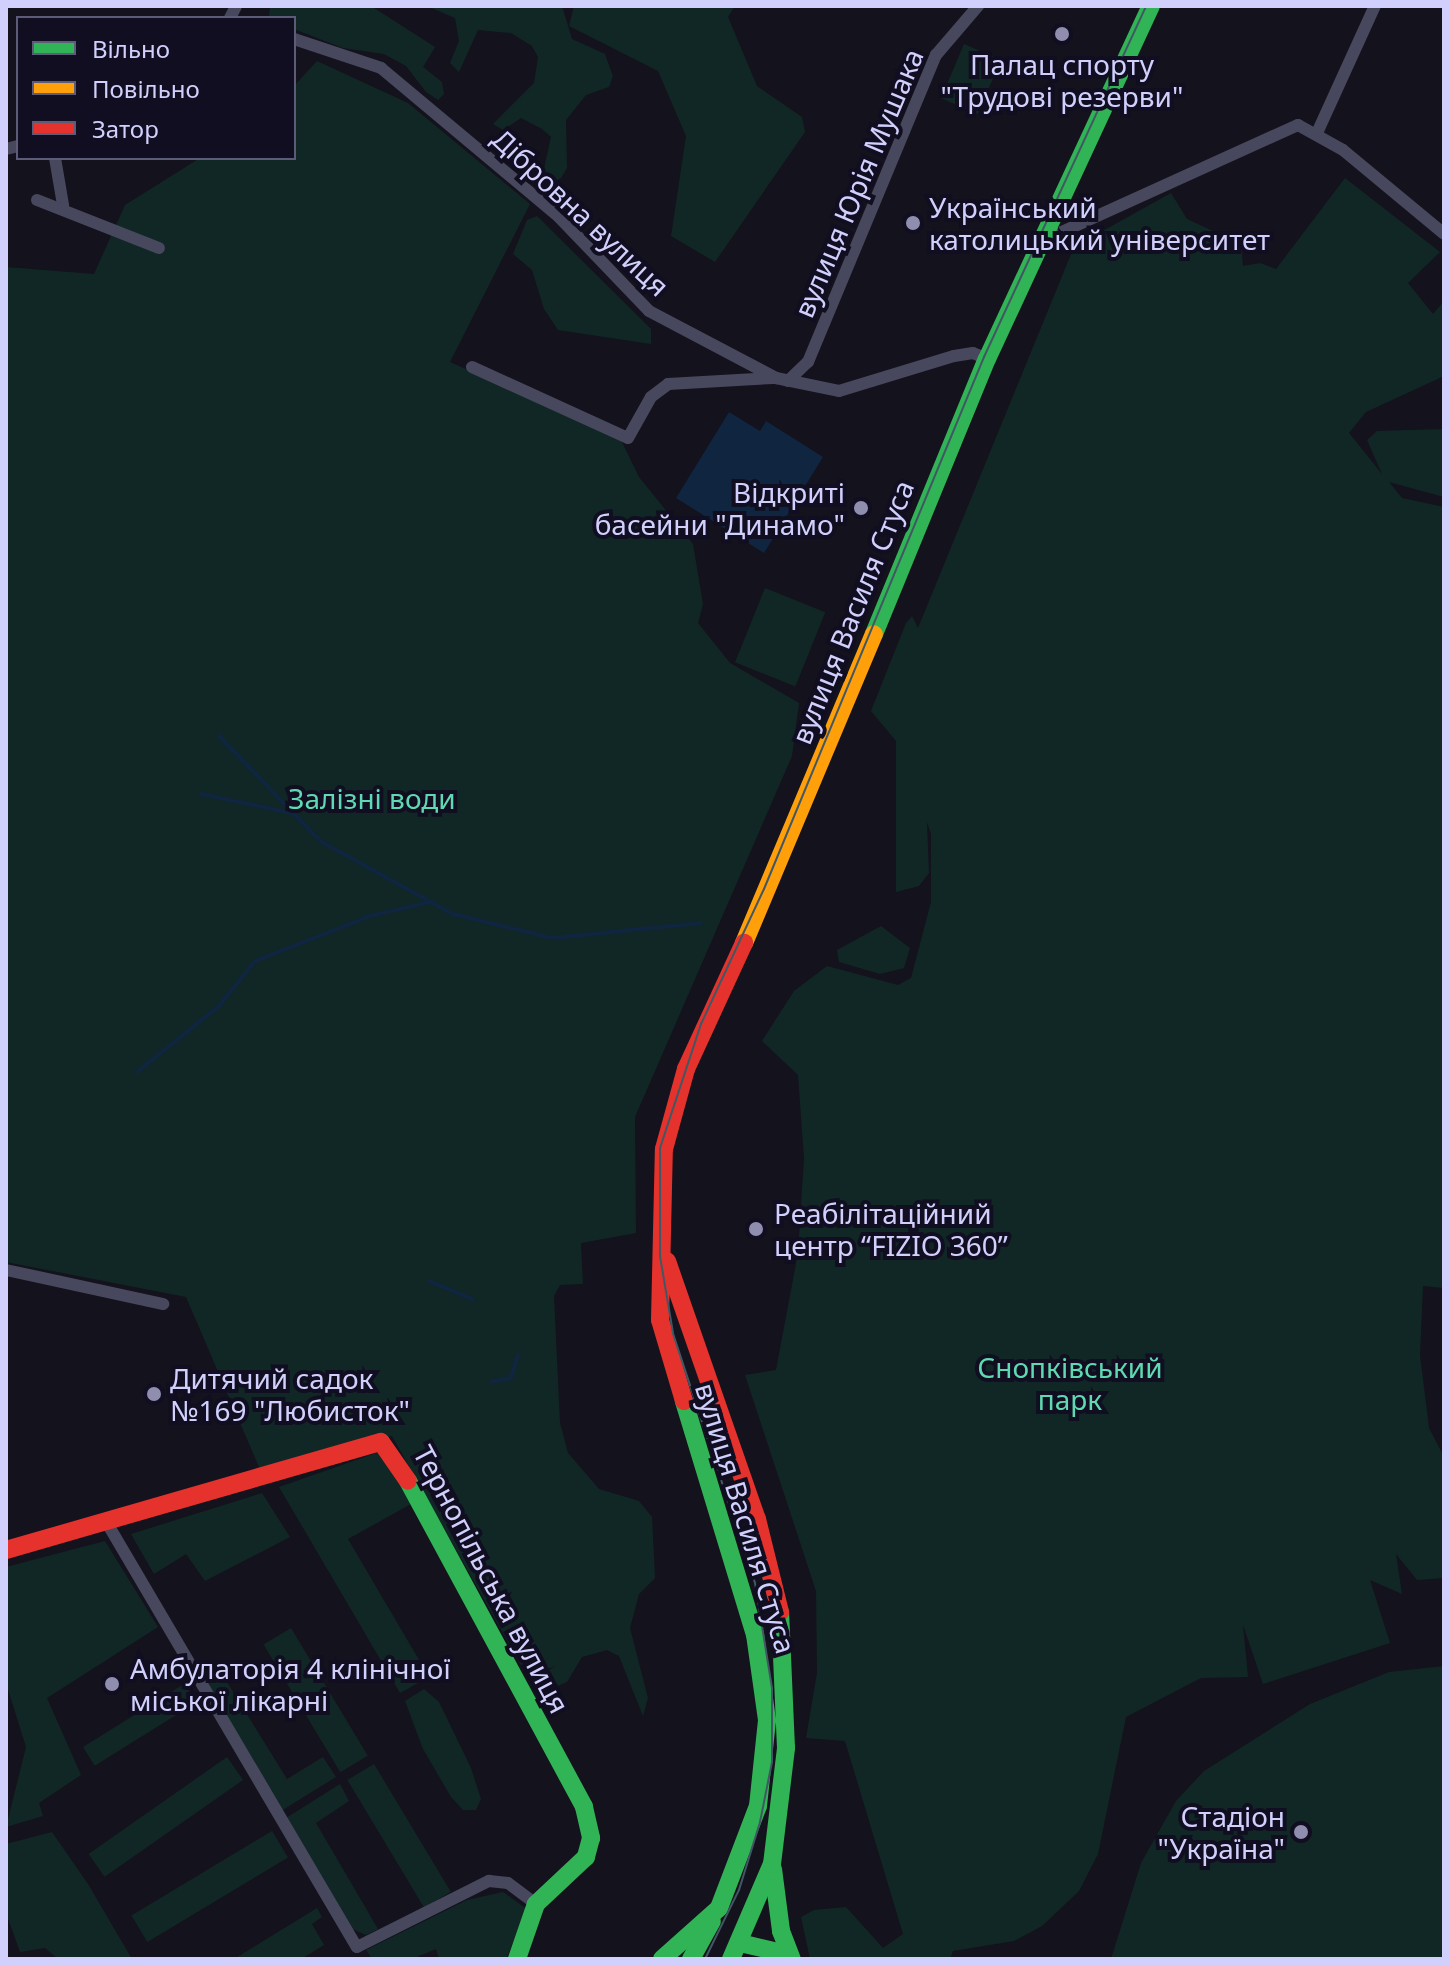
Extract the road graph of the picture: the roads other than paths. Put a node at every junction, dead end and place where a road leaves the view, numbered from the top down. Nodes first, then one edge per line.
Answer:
1 (978, 6) edge
2 (1151, 6) edge
3 (1375, 6) edge
4 (296, 40) edge
5 (1317, 133) junction
6 (55, 160) edge
7 (37, 200) dead end
8 (63, 205) junction
9 (1444, 234) edge
10 (1039, 242) junction
11 (159, 248) dead end
12 (987, 359) junction
13 (808, 362) junction
14 (472, 367) dead end
15 (782, 380) junction
16 (802, 387) junction
17 (665, 1255) junction
18 (6, 1270) edge
19 (163, 1304) dead end
20 (107, 1523) junction
21 (6, 1550) edge
22 (772, 1864) junction
23 (536, 1904) junction
24 (719, 1908) junction
25 (736, 1951) edge
26 (789, 1957) edge
27 (517, 1959) edge
28 (662, 1959) edge
29 (691, 1959) edge

1 - 13 street, вулиця Юрія Мушака
2 - 10 main road, вулиця Василя Стуса
3 - 5 street
4 - 15 street, Дібровна вулиця
5 - 9 street
5 - 10 street
6 - 8 street
7 - 8 street
8 - 11 street
10 - 12 main road, вулиця Василя Стуса
12 - 16 street, Дібровна вулиця
12 - 17 main road, вулиця Василя Стуса
13 - 15 street, вулиця Юрія Мушака
13 - 16 street
14 - 15 street
15 - 16 street, Дібровна вулиця
17 - 22 main road, вулиця Василя Стуса
17 - 24 main road, вулиця Василя Стуса
18 - 19 street
20 - 21 main road, Тернопільська вулиця
20 - 23 street
20 - 23 main road, Тернопільська вулиця
22 - 25 main road, вулиця Василя Стуса
22 - 26 main road
23 - 27 main road, Тернопільська вулиця
24 - 28 main road, вулиця Василя Стуса
24 - 29 main road
25 - 26 main road

